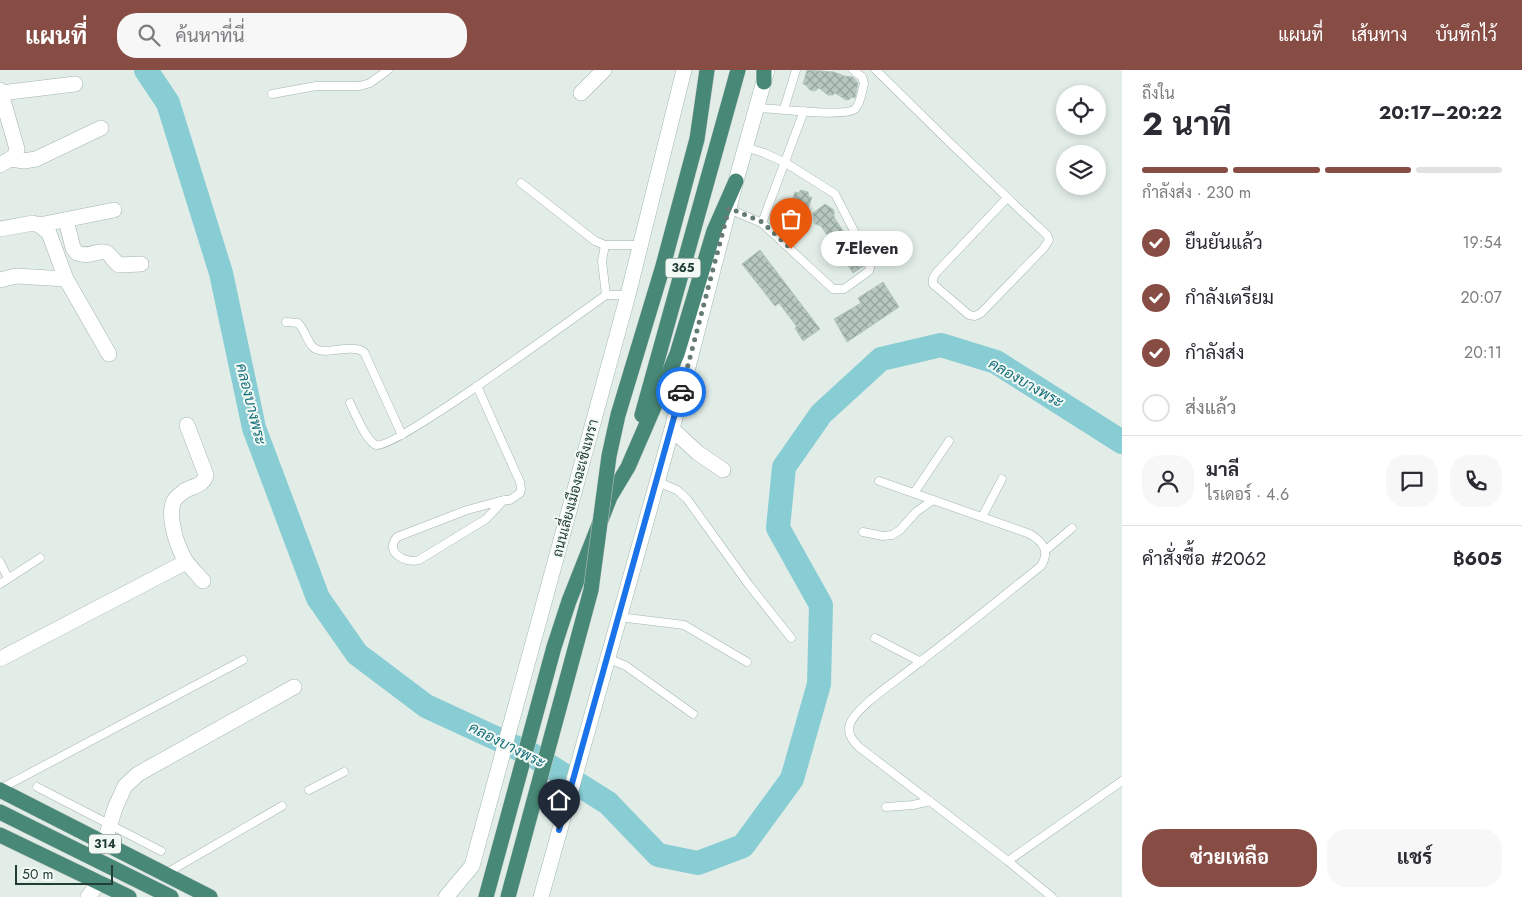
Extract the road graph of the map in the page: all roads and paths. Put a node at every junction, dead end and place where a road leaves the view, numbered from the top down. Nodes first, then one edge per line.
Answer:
1 (388, 70) edge
2 (604, 70) edge
3 (684, 70) edge
4 (707, 70) edge
5 (716, 70) edge
6 (738, 70) edge
7 (796, 70) edge
8 (853, 70) edge
9 (876, 70) edge
10 (765, 74) edge
11 (75, 84) dead end
12 (0, 91) edge
13 (581, 93) dead end
14 (272, 94) dead end
15 (757, 108) junction
16 (784, 109) junction
17 (804, 111) junction
18 (101, 128) dead end
19 (697, 139) junction
20 (745, 147) junction
21 (6, 162) edge
22 (786, 163) junction
23 (736, 181) junction
24 (521, 183) dead end
25 (1007, 198) junction
26 (729, 208) junction
27 (114, 210) dead end
28 (66, 220) junction
29 (762, 222) junction
30 (39, 225) junction
31 (0, 229) edge
32 (641, 245) junction
33 (605, 246) junction
34 (141, 264) dead end
35 (66, 279) junction
36 (0, 280) edge
37 (606, 294) junction
38 (628, 296) junction
39 (286, 322) dead end
40 (109, 354) dead end
41 (477, 386) junction
42 (350, 403) dead end
43 (186, 425) dead end
44 (672, 429) junction
45 (402, 436) junction
46 (949, 442) dead end
47 (628, 467) junction
48 (723, 470) dead end
49 (1002, 479) dead end
50 (656, 481) junction
51 (879, 481) dead end
52 (914, 493) junction
53 (504, 500) junction
54 (933, 500) junction
55 (982, 517) junction
56 (1072, 528) dead end
57 (863, 532) dead end
58 (1046, 550) junction
59 (40, 558) dead end
60 (0, 562) edge
61 (186, 562) junction
62 (8, 578) junction
63 (202, 581) dead end
64 (0, 584) edge
65 (619, 617) junction
66 (790, 638) dead end
67 (875, 638) dead end
68 (607, 658) junction
69 (0, 659) edge
70 (243, 660) dead end
71 (747, 662) dead end
72 (921, 662) junction
73 (294, 687) dead end
74 (693, 714) dead end
75 (344, 772) dead end
76 (1122, 781) edge
77 (37, 787) dead end
78 (0, 789) edge
79 (309, 790) dead end
80 (930, 802) junction
81 (282, 806) dead end
82 (886, 807) dead end
83 (0, 812) edge
84 (110, 824) junction
85 (0, 835) edge
86 (104, 844) junction
87 (161, 851) dead end
88 (1008, 860) junction
89 (472, 866) junction
90 (164, 874) junction
91 (99, 882) junction
92 (88, 897) edge
93 (129, 897) edge
94 (171, 897) edge
95 (210, 897) edge
96 (446, 897) edge
97 (462, 897) edge
98 (486, 897) edge
99 (508, 897) edge
100 (540, 897) edge
101 (1052, 897) edge

1 - 14 lane
2 - 13 main road
3 - 32 main road, ถนนเลี่ยงเมืองฉะเชิงเทรา
4 - 19 highway
5 - 19 highway
6 - 47 highway, 365
7 - 16 lane
8 - 17 lane
9 - 25 lane
10 - 15 main road, 365
11 - 12 main road
12 - 21 main road
15 - 16 lane
15 - 20 main road, 365
16 - 17 lane
17 - 22 lane
18 - 21 main road
19 - 99 highway, bridge
20 - 22 lane
20 - 23 main road, 365
22 - 29 lane
22 - 29 lane
23 - 26 main road, 365
23 - 47 highway
24 - 33 lane
25 - 25 lane
26 - 29 lane
26 - 44 main road, 365
27 - 28 main road
28 - 30 main road
28 - 34 main road
30 - 31 main road
30 - 35 main road
32 - 33 lane
32 - 38 main road, ถนนเลี่ยงเมืองฉะเชิงเทรา
33 - 37 lane
35 - 36 main road
35 - 40 main road
37 - 38 lane
37 - 41 lane
38 - 89 main road, ถนนเลี่ยงเมืองฉะเชิงเทรา
39 - 45 lane
41 - 45 lane
41 - 53 lane
42 - 45 lane
43 - 61 main road
44 - 48 main road
44 - 50 main road, 365
46 - 52 lane
47 - 98 highway
49 - 55 lane
50 - 65 main road, 365
50 - 66 lane
51 - 52 lane
52 - 54 lane
53 - 53 lane
54 - 55 lane
54 - 57 lane
55 - 58 lane
56 - 58 lane
58 - 72 lane
59 - 62 lane
60 - 62 lane
61 - 63 main road
61 - 69 main road
62 - 64 lane
65 - 68 main road, 365
65 - 71 lane
67 - 72 lane
68 - 74 lane
68 - 100 main road, 365
70 - 78 lane
72 - 80 lane
73 - 84 main road
75 - 79 lane
76 - 88 lane
77 - 84 lane
78 - 86 highway, 314
80 - 82 lane
80 - 88 lane
81 - 90 lane
83 - 94 highway
84 - 86 main road
84 - 87 lane
85 - 91 highway
86 - 90 highway, 314
88 - 101 lane
89 - 96 main road, ถนนเลี่ยงเมืองฉะเชิงเทรา
89 - 97 main road
90 - 95 highway, 314
91 - 92 main road
91 - 93 highway

